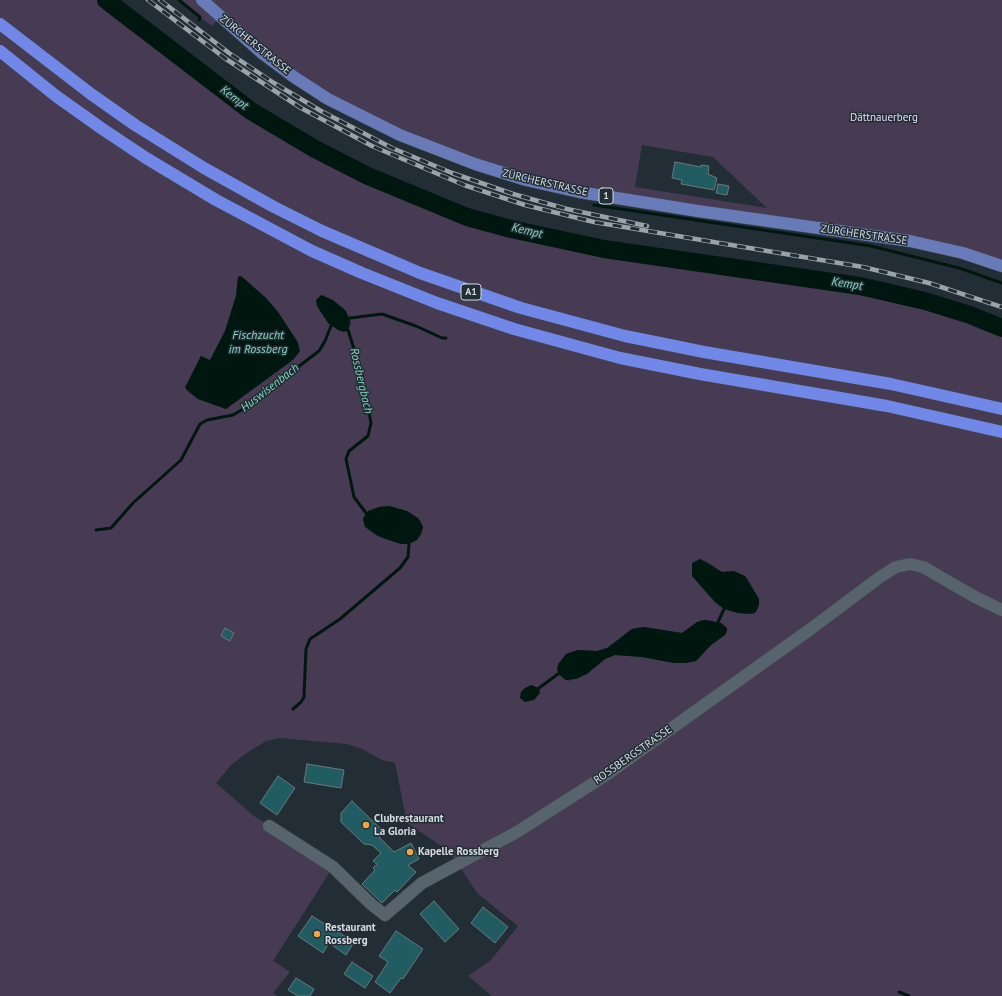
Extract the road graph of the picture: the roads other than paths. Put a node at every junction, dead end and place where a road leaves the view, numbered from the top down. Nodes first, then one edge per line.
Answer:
1 (202, 0) edge
2 (0, 24) edge
3 (0, 51) edge
4 (1002, 266) edge
5 (1002, 409) edge
6 (1002, 432) edge
7 (1002, 610) edge
8 (269, 826) dead end

1 - 4 main road, ZÜRCHERSTRASSE / 1
2 - 5 highway, A1
3 - 6 highway, A1
7 - 8 street, ROSSBERGSTRASSE

